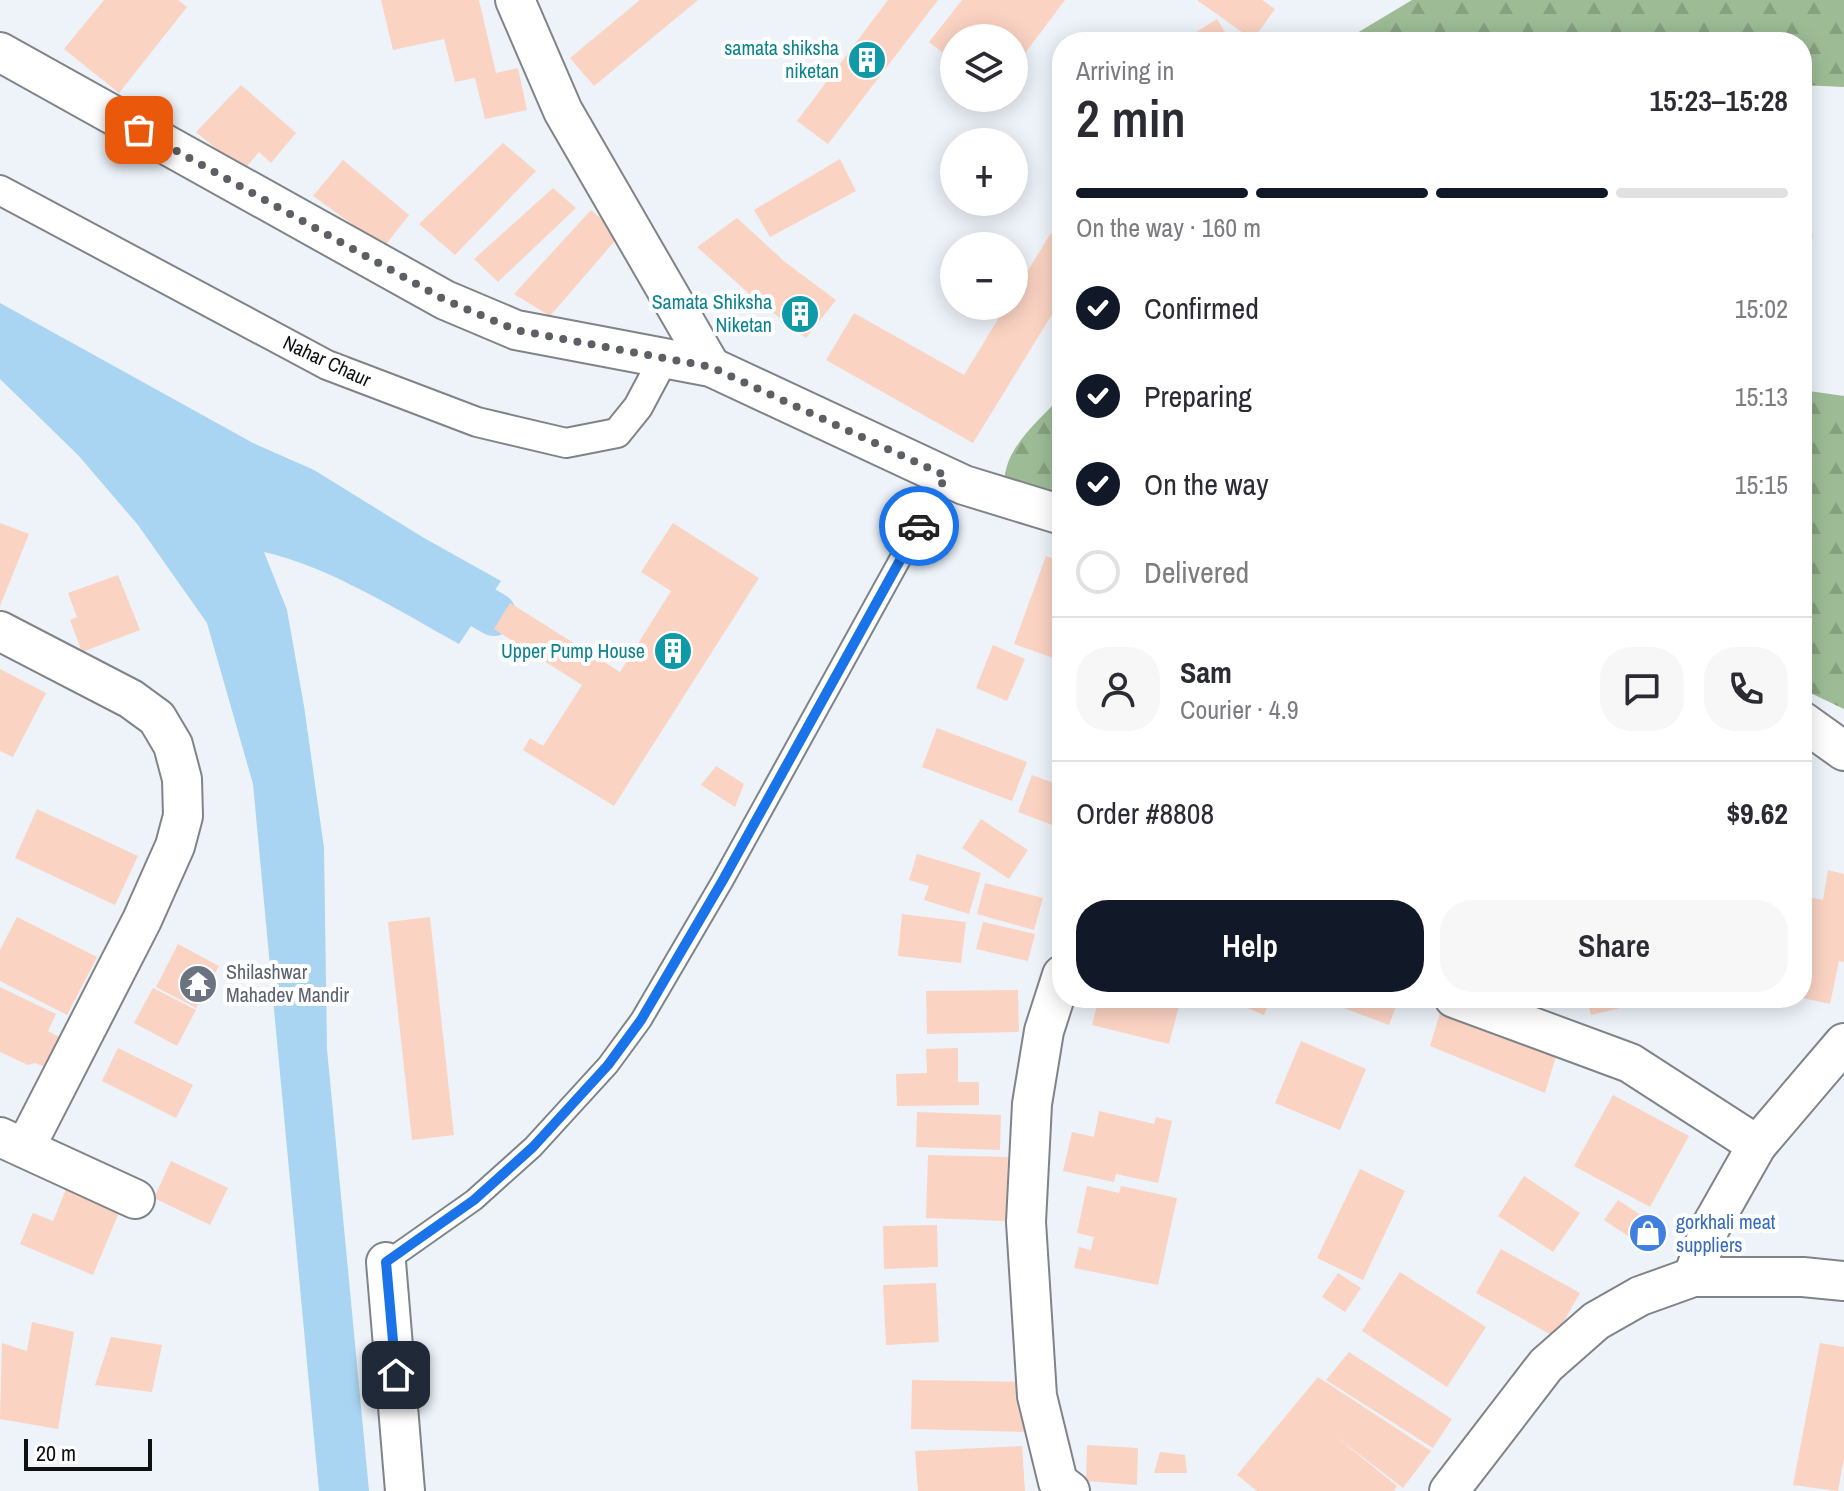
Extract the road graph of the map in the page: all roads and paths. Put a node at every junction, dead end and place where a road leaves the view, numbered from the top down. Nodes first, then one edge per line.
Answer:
1 (515, 0) edge
2 (0, 52) edge
3 (0, 190) edge
4 (711, 367) junction
5 (657, 370) junction
6 (946, 476) junction
7 (1052, 512) edge
8 (0, 631) edge
9 (1812, 728) edge
10 (1844, 751) edge
11 (1052, 1006) edge
12 (1481, 1008) edge
13 (1844, 1043) edge
14 (13, 1142) edge
15 (1757, 1145) junction
16 (135, 1199) dead end
17 (386, 1262) joint
18 (1693, 1277) junction
19 (1844, 1281) edge
20 (405, 1491) edge
21 (1070, 1491) edge
22 (1449, 1491) edge

1 - 4 street
2 - 5 street
3 - 5 street, Nahar Chaur
4 - 5 street
4 - 6 street
6 - 7 street
6 - 17 lane
8 - 14 street
9 - 10 street
11 - 21 street
12 - 15 street
13 - 15 street
14 - 16 street
15 - 18 street
17 - 20 street
18 - 19 street
18 - 22 street

